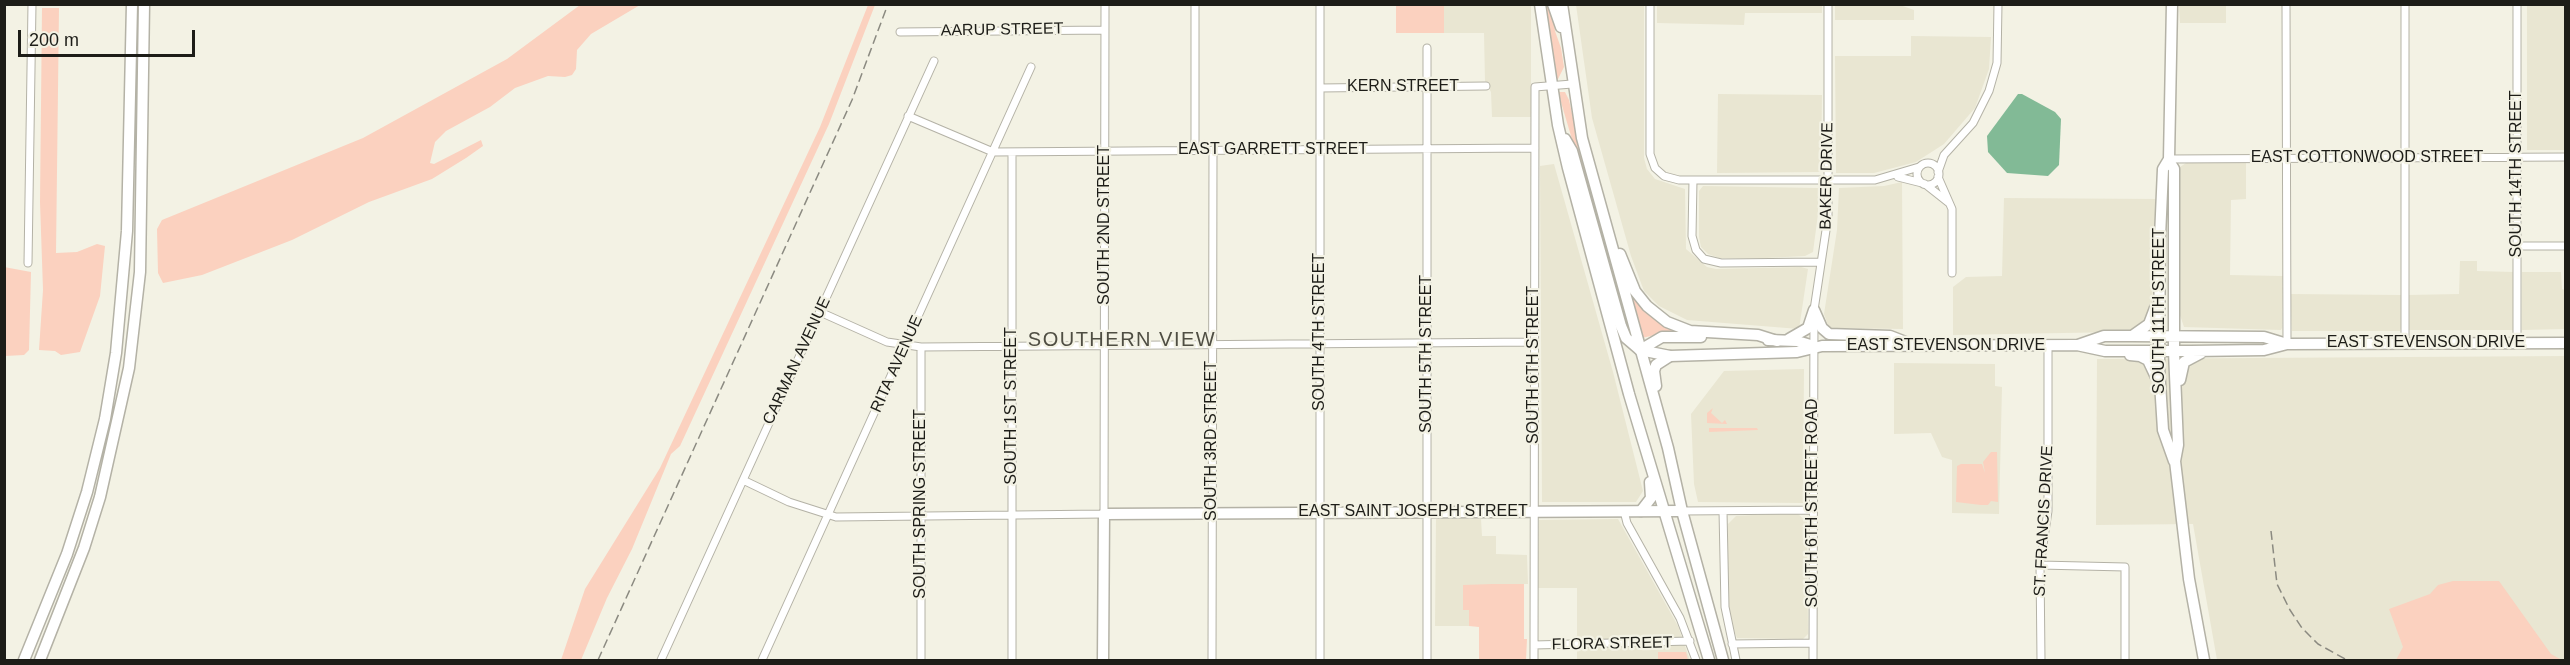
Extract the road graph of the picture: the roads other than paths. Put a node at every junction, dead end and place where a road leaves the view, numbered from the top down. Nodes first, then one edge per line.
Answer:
1 (32, 4) edge
2 (132, 4) edge
3 (144, 4) edge
4 (1105, 4) edge
5 (1195, 4) edge
6 (1320, 4) edge
7 (1540, 4) edge
8 (1553, 4) edge
9 (1562, 4) edge
10 (1568, 4) edge
11 (1650, 4) edge
12 (1828, 4) edge
13 (1998, 4) edge
14 (2172, 4) edge
15 (2286, 4) edge
16 (2405, 4) edge
17 (2517, 4) edge
18 (1105, 30) junction
19 (900, 32) dead end
20 (1565, 34) junction
21 (1426, 48) dead end
22 (934, 62) dead end
23 (1031, 67) dead end
24 (1572, 84) junction
25 (1486, 86) dead end
26 (1551, 86) junction
27 (1428, 87) junction
28 (1320, 88) junction
29 (908, 116) junction
30 (1558, 125) junction
31 (1428, 148) junction
32 (1535, 148) junction
33 (1950, 148) junction
34 (1195, 150) junction
35 (1213, 150) junction
36 (1320, 150) junction
37 (1106, 151) junction
38 (993, 152) junction
39 (1012, 152) junction
40 (2565, 157) edge
41 (2286, 158) junction
42 (2405, 158) junction
43 (2517, 158) junction
44 (2169, 160) junction
45 (1922, 165) junction
46 (1938, 175) junction
47 (1892, 177) junction
48 (1693, 180) junction
49 (1828, 180) junction
50 (1923, 183) junction
51 (1951, 205) junction
52 (1601, 210) junction
53 (2160, 237) junction
54 (2517, 246) junction
55 (2565, 246) edge
56 (1821, 262) junction
57 (28, 263) dead end
58 (1952, 273) dead end
59 (1814, 310) junction
60 (820, 312) junction
61 (2133, 336) junction
62 (2160, 336) junction
63 (2174, 336) junction
64 (1780, 341) junction
65 (1427, 342) junction
66 (1535, 342) junction
67 (1320, 343) junction
68 (2517, 343) junction
69 (2565, 343) edge
70 (1212, 344) junction
71 (2287, 344) junction
72 (2405, 344) junction
73 (1105, 345) junction
74 (2048, 345) junction
75 (904, 346) junction
76 (1012, 346) junction
77 (1814, 346) junction
78 (1914, 346) junction
79 (2082, 346) junction
80 (921, 347) junction
81 (1640, 350) junction
82 (2160, 351) junction
83 (2174, 351) junction
84 (2206, 351) junction
85 (1670, 356) junction
86 (1626, 380) junction
87 (2160, 380) junction
88 (1636, 415) junction
89 (2177, 442) junction
90 (2175, 461) junction
91 (1674, 471) junction
92 (742, 480) junction
93 (1813, 510) junction
94 (1428, 511) junction
95 (1534, 511) junction
96 (1624, 511) junction
97 (1641, 511) junction
98 (1665, 511) junction
99 (1682, 511) junction
100 (1724, 511) junction
101 (1320, 512) junction
102 (1212, 513) junction
103 (1104, 514) junction
104 (1012, 515) junction
105 (828, 516) junction
106 (921, 516) junction
107 (2040, 565) junction
108 (1690, 641) junction
109 (1813, 643) junction
110 (1732, 644) junction
111 (1534, 645) junction
112 (24, 660) edge
113 (40, 660) edge
114 (661, 660) edge
115 (762, 660) edge
116 (921, 660) edge
117 (1012, 660) edge
118 (1103, 660) edge
119 (1212, 660) edge
120 (1320, 660) edge
121 (1427, 660) edge
122 (1533, 660) edge
123 (1696, 660) edge
124 (1709, 660) edge
125 (1723, 660) edge
126 (1737, 660) edge
127 (1813, 660) edge
128 (2041, 660) edge
129 (2125, 660) edge
130 (2204, 660) edge

1 - 57 street
2 - 112 main road
3 - 113 main road
4 - 18 street, SOUTH 2ND STREET
5 - 34 street
6 - 28 street, SOUTH 4TH STREET
7 - 26 main road
8 - 20 main road
9 - 20 main road
10 - 20 main road
11 - 48 street
12 - 49 street, BAKER DRIVE
13 - 33 street
14 - 44 main road, SOUTH 11TH STREET
15 - 41 street
16 - 42 street
17 - 43 street, SOUTH 14TH STREET
18 - 19 street, AARUP STREET
18 - 37 street, SOUTH 2ND STREET
20 - 24 main road
21 - 27 street, SOUTH 5TH STREET
22 - 29 street, CARMAN AVENUE
23 - 38 street, RITA AVENUE
24 - 26 street
24 - 52 main road
25 - 27 street, KERN STREET
26 - 30 main road
26 - 32 street, SOUTH 6TH STREET
27 - 28 street, KERN STREET
27 - 31 street, SOUTH 5TH STREET
28 - 36 street, SOUTH 4TH STREET
29 - 38 street
29 - 60 street, CARMAN AVENUE
30 - 81 main road
30 - 86 main road
31 - 32 street, EAST GARRETT STREET
31 - 36 street, EAST GARRETT STREET
31 - 65 street, SOUTH 5TH STREET
32 - 66 street, SOUTH 6TH STREET
33 - 45 street
33 - 46 street
34 - 35 street, EAST GARRETT STREET
34 - 37 street, EAST GARRETT STREET
35 - 36 street, EAST GARRETT STREET
35 - 70 street, SOUTH 3RD STREET
36 - 67 street, SOUTH 4TH STREET
37 - 39 street, EAST GARRETT STREET
37 - 73 street, SOUTH 2ND STREET
38 - 39 street, EAST GARRETT STREET
38 - 75 street, RITA AVENUE
39 - 76 street, SOUTH 1ST STREET
40 - 43 street, EAST COTTONWOOD STREET
41 - 42 street, EAST COTTONWOOD STREET
41 - 44 street, EAST COTTONWOOD STREET
41 - 71 street
42 - 43 street, EAST COTTONWOOD STREET
42 - 72 street
43 - 54 street, SOUTH 14TH STREET
44 - 53 main road, SOUTH 11TH STREET
44 - 63 main road, SOUTH 11TH STREET
45 - 46 street
45 - 47 street
45 - 50 street
46 - 50 street
46 - 51 street
47 - 49 street
47 - 50 street
48 - 49 street
48 - 56 street
49 - 56 street, BAKER DRIVE
50 - 51 street
51 - 58 street
52 - 64 main road
52 - 81 main road
53 - 61 main road
53 - 62 main road, SOUTH 11TH STREET
54 - 55 street
54 - 68 street, SOUTH 14TH STREET
56 - 59 street, BAKER DRIVE
59 - 64 main road
59 - 77 street, BAKER DRIVE
59 - 78 main road
60 - 75 street
60 - 92 street, CARMAN AVENUE
61 - 62 main road, EAST STEVENSON DRIVE
61 - 79 main road, EAST STEVENSON DRIVE
62 - 63 main road, EAST STEVENSON DRIVE
62 - 82 main road, SOUTH 11TH STREET
63 - 71 main road, EAST STEVENSON DRIVE
63 - 83 main road, SOUTH 11TH STREET
64 - 77 main road, EAST STEVENSON DRIVE
64 - 81 main road, EAST STEVENSON DRIVE
65 - 66 street
65 - 67 street
65 - 94 street, SOUTH 5TH STREET
66 - 95 street, SOUTH 6TH STREET
67 - 70 street
67 - 101 street, SOUTH 4TH STREET
68 - 69 main road, EAST STEVENSON DRIVE
68 - 72 main road, EAST STEVENSON DRIVE
70 - 73 street
70 - 102 street, SOUTH 3RD STREET
71 - 72 main road, EAST STEVENSON DRIVE
71 - 84 main road, EAST STEVENSON DRIVE
73 - 76 street
73 - 103 street, SOUTH 2ND STREET
74 - 78 main road, EAST STEVENSON DRIVE
74 - 79 main road, EAST STEVENSON DRIVE
74 - 107 street, ST. FRANCIS DRIVE
75 - 80 street
75 - 105 street, RITA AVENUE
76 - 80 street
76 - 104 street, SOUTH 1ST STREET
77 - 78 main road, EAST STEVENSON DRIVE
77 - 85 main road, EAST STEVENSON DRIVE
77 - 93 street, SOUTH 6TH STREET ROAD
79 - 82 main road, EAST STEVENSON DRIVE
79 - 87 main road
80 - 106 street, SOUTH SPRING STREET
81 - 85 main road, EAST STEVENSON DRIVE
81 - 86 main road
81 - 91 main road
82 - 83 main road, EAST STEVENSON DRIVE
82 - 87 main road, SOUTH 11TH STREET
83 - 84 main road, EAST STEVENSON DRIVE
83 - 89 main road, SOUTH 11TH STREET
84 - 89 main road
85 - 91 main road
86 - 88 main road
87 - 90 main road, SOUTH 11TH STREET
88 - 97 main road
88 - 98 main road
89 - 90 main road, SOUTH 11TH STREET
90 - 130 main road, SOUTH 11TH STREET
91 - 99 main road
92 - 105 street
92 - 114 street, CARMAN AVENUE
93 - 100 street, EAST SAINT JOSEPH STREET
93 - 109 street, SOUTH 6TH STREET ROAD
94 - 95 main road, EAST SAINT JOSEPH STREET
94 - 101 main road, EAST SAINT JOSEPH STREET
94 - 121 street, SOUTH 5TH STREET
95 - 96 main road, EAST SAINT JOSEPH STREET
95 - 111 street, SOUTH 6TH STREET
96 - 97 main road, EAST SAINT JOSEPH STREET
96 - 108 street
97 - 98 main road, EAST SAINT JOSEPH STREET
98 - 99 main road, EAST SAINT JOSEPH STREET
98 - 124 main road
99 - 100 street, EAST SAINT JOSEPH STREET
99 - 125 main road
100 - 110 street
101 - 102 main road, EAST SAINT JOSEPH STREET
101 - 120 street, SOUTH 4TH STREET
102 - 103 main road, EAST SAINT JOSEPH STREET
102 - 119 street, SOUTH 3RD STREET
103 - 104 street, EAST SAINT JOSEPH STREET
103 - 118 main road, SOUTH 2ND STREET
104 - 106 street, EAST SAINT JOSEPH STREET
104 - 117 street, SOUTH 1ST STREET
105 - 106 street, EAST SAINT JOSEPH STREET
105 - 115 street, RITA AVENUE
106 - 116 street, SOUTH SPRING STREET
107 - 128 street, ST. FRANCIS DRIVE
107 - 129 street
108 - 111 street, FLORA STREET
108 - 123 street
109 - 110 street
109 - 127 street, SOUTH 6TH STREET ROAD
110 - 126 street
111 - 122 street, SOUTH 6TH STREET

